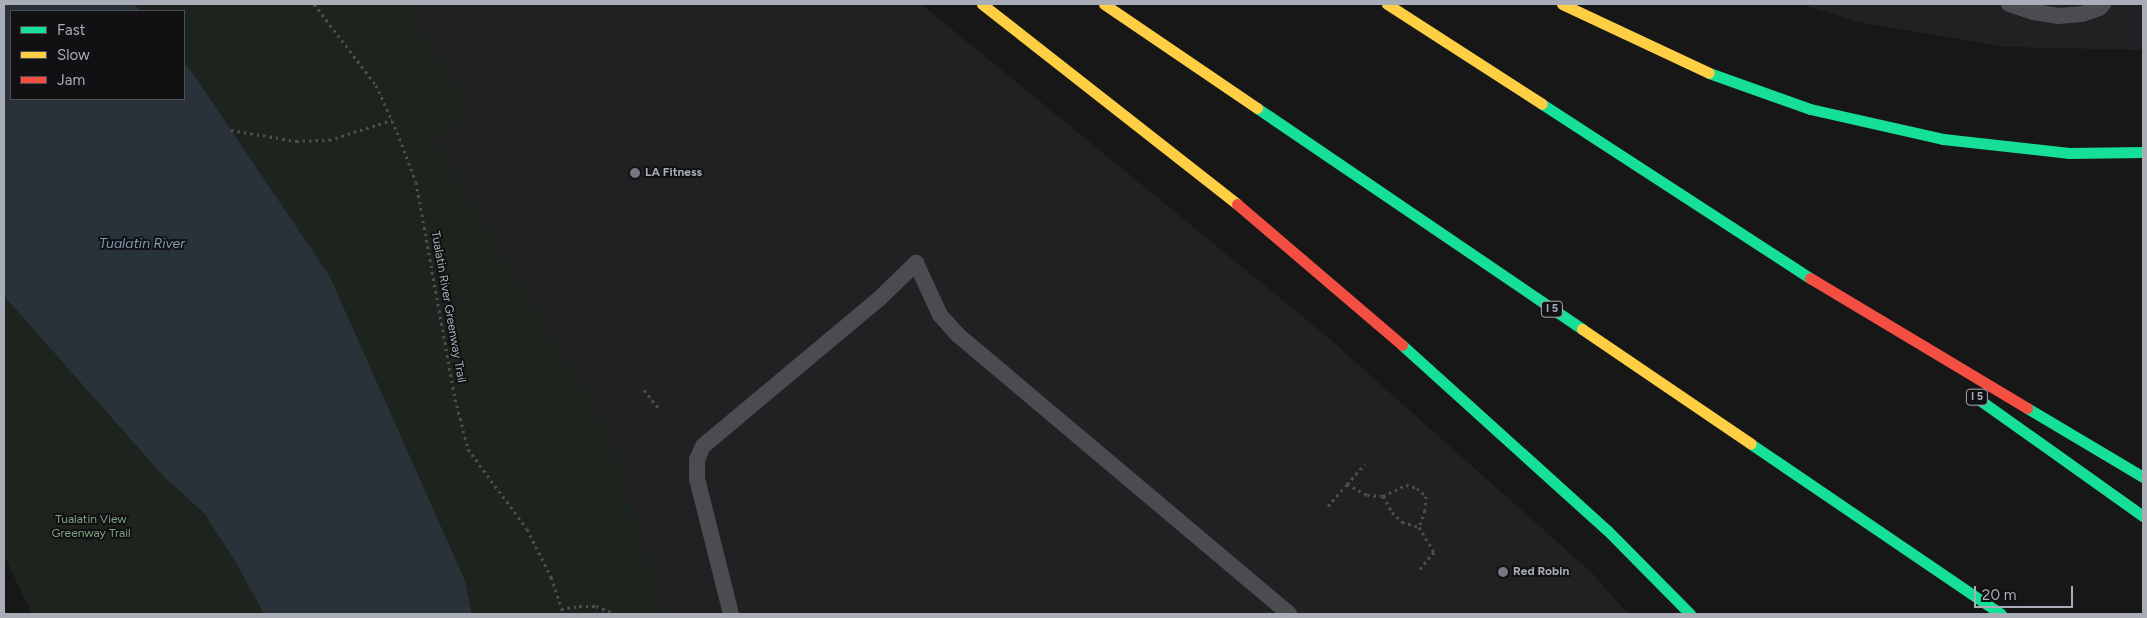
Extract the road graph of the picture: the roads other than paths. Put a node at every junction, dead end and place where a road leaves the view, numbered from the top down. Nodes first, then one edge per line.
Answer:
1 (982, 4) edge
2 (1104, 4) edge
3 (1387, 4) edge
4 (1562, 4) edge
5 (2009, 4) edge
6 (2103, 4) edge
7 (2143, 152) edge
8 (1810, 278) junction
9 (1932, 365) dead end
10 (1965, 389) dead end
11 (2143, 478) edge
12 (2143, 516) edge
13 (731, 614) edge
14 (1289, 614) edge
15 (1690, 614) edge
16 (2001, 614) edge

1 - 15 highway
2 - 16 highway, I 5
3 - 8 highway
4 - 7 highway
5 - 6 lane
8 - 9 highway
8 - 11 highway
10 - 12 highway, I 5
13 - 14 lane

